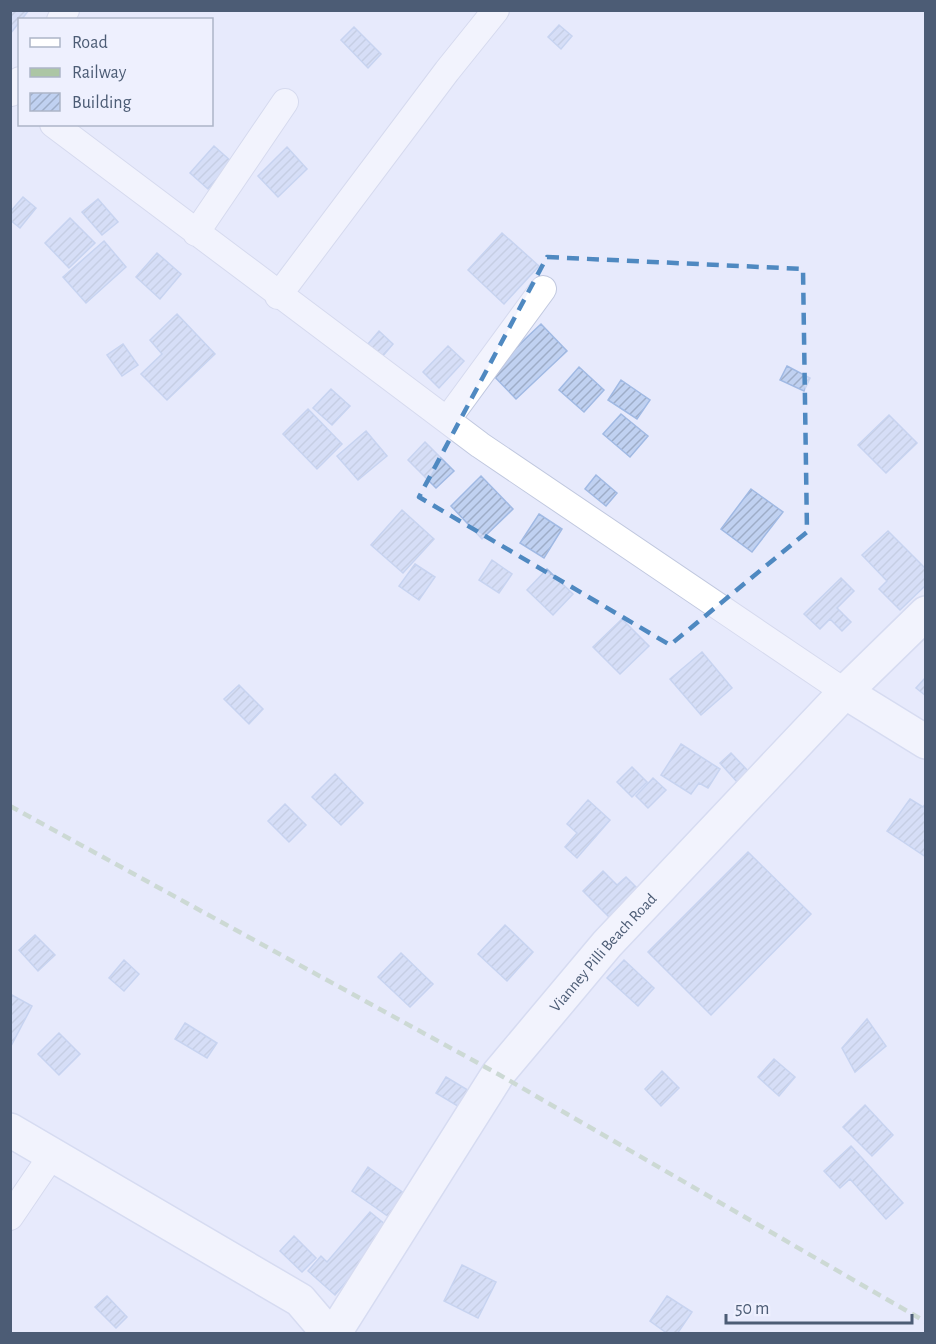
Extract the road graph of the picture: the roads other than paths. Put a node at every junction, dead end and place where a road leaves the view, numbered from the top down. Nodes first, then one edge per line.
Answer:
1 (496, 10) edge
2 (285, 102) dead end
3 (55, 126) edge
4 (196, 233) junction
5 (543, 289) dead end
6 (278, 296) junction
7 (447, 420) junction
8 (926, 613) edge
9 (845, 692) junction
10 (926, 742) edge
11 (10, 1130) edge
12 (52, 1155) junction
13 (10, 1217) edge
14 (328, 1334) edge
15 (334, 1334) edge

1 - 6 street
2 - 4 street
3 - 4 street
4 - 6 street
5 - 7 street
6 - 7 street
7 - 9 street
8 - 9 street, Vianney Pilli Beach Road
9 - 10 street
9 - 15 street, Vianney Pilli Beach Road
11 - 12 street
12 - 13 street
12 - 14 street

